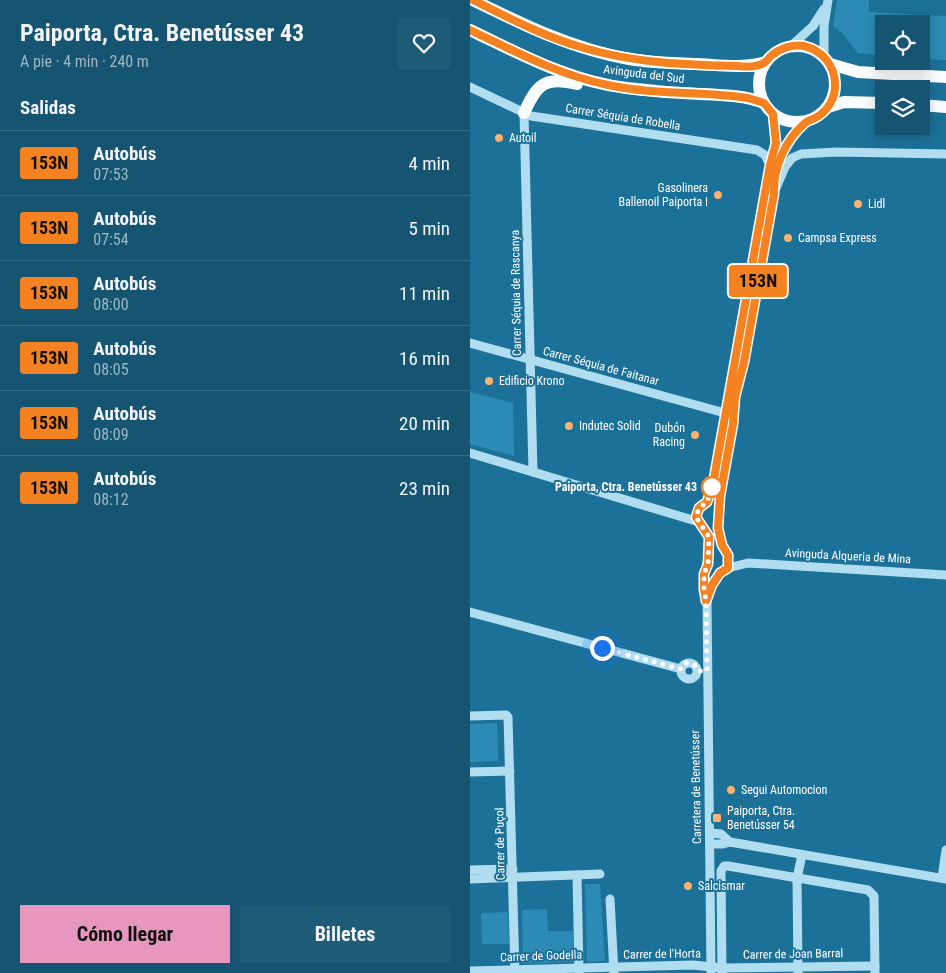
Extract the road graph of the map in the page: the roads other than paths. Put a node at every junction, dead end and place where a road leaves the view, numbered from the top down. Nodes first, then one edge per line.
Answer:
1 (473, 0) edge
2 (827, 3) edge
3 (470, 30) edge
4 (792, 46) junction
5 (827, 60) junction
6 (766, 62) junction
7 (946, 77) edge
8 (608, 85) junction
9 (470, 86) edge
10 (764, 103) junction
11 (875, 103) edge
12 (930, 105) edge
13 (828, 107) junction
14 (946, 108) edge
15 (524, 113) junction
16 (773, 114) junction
17 (806, 122) junction
18 (946, 154) edge
19 (770, 165) junction
20 (774, 194) junction
21 (470, 343) edge
22 (530, 360) junction
23 (725, 413) junction
24 (470, 454) edge
25 (533, 472) junction
26 (703, 505) junction
27 (718, 512) junction
28 (677, 515) junction
29 (699, 522) junction
30 (728, 555) junction
31 (748, 563) junction
32 (708, 564) junction
33 (724, 570) junction
34 (946, 575) edge
35 (706, 601) junction
36 (470, 612) edge
37 (707, 671) junction
38 (470, 716) edge
39 (510, 770) junction
40 (470, 772) edge
41 (710, 833) junction
42 (730, 842) junction
43 (710, 844) junction
44 (946, 850) edge
45 (802, 855) junction
46 (470, 870) edge
47 (513, 873) junction
48 (600, 874) dead end
49 (577, 875) junction
50 (470, 878) edge
51 (797, 878) junction
52 (944, 878) edge
53 (610, 899) dead end
54 (579, 970) edge
55 (614, 970) edge
56 (711, 970) edge
57 (722, 970) edge
58 (798, 970) edge
59 (875, 970) edge
60 (470, 971) edge
61 (515, 971) edge

1 - 6 main road, Avinguda del Sud
2 - 4 street
2 - 5 street
3 - 8 main road, Avinguda del Sud
4 - 5 main road
4 - 6 main road
5 - 7 main road
5 - 13 main road
6 - 10 main road
8 - 10 main road, Avinguda del Sud
8 - 15 main road
9 - 15 street, Carrer Séquia de Robella
10 - 16 main road
11 - 13 main road
12 - 14 main road
13 - 17 main road
15 - 19 street, Carrer Séquia de Robella
15 - 22 street, Carrer Séquia de Rascanya
16 - 17 main road
16 - 19 street, Carretera de Benetússer
17 - 20 street, Carretera de Benetússer
18 - 20 street
19 - 23 street, Carretera de Benetússer
20 - 27 street, Carretera de Benetússer
21 - 22 street, Carrer Séquia de Faitanar
22 - 23 street, Carrer Séquia de Faitanar
22 - 25 street, Carrer Séquia de Rascanya
23 - 26 street, Carretera de Benetússer
24 - 25 street
25 - 28 street
26 - 27 street
26 - 28 street
26 - 29 street, Carretera de Benetússer
27 - 30 street, Carretera de Benetússer
28 - 29 street
29 - 32 street, Carretera de Benetússer
30 - 31 street, Avinguda Alqueria de Mina
30 - 33 street, Carretera de Benetússer
31 - 33 street, Avinguda Alqueria de Mina
31 - 34 street, Avinguda Alqueria de Mina
32 - 33 street
32 - 35 street, Carretera de Benetússer
33 - 35 street, Carretera de Benetússer
35 - 37 street, Carretera de Benetússer
36 - 37 street
37 - 41 street, Carretera de Benetússer
38 - 39 street, Carrer de Puçol
39 - 40 street
39 - 47 street, Carrer de Puçol
41 - 42 street
41 - 43 street, Carretera de Benetússer
42 - 43 street
42 - 45 street
43 - 56 street, Carretera de Benetússer
44 - 52 street
45 - 51 street
45 - 52 street
46 - 47 street
47 - 49 street
47 - 50 street
47 - 61 street, Carrer de Puçol
48 - 49 street
49 - 54 street
51 - 57 street
51 - 58 street
51 - 59 street
53 - 55 street
54 - 55 street, Carrer de Godella
54 - 61 street, Carrer de Godella
55 - 56 street, Carrer de l'Horta
56 - 57 street, Carrer de Joan Barral
57 - 58 street, Carrer de Joan Barral
58 - 59 street, Carrer de Joan Barral
60 - 61 street, Carrer de Godella

